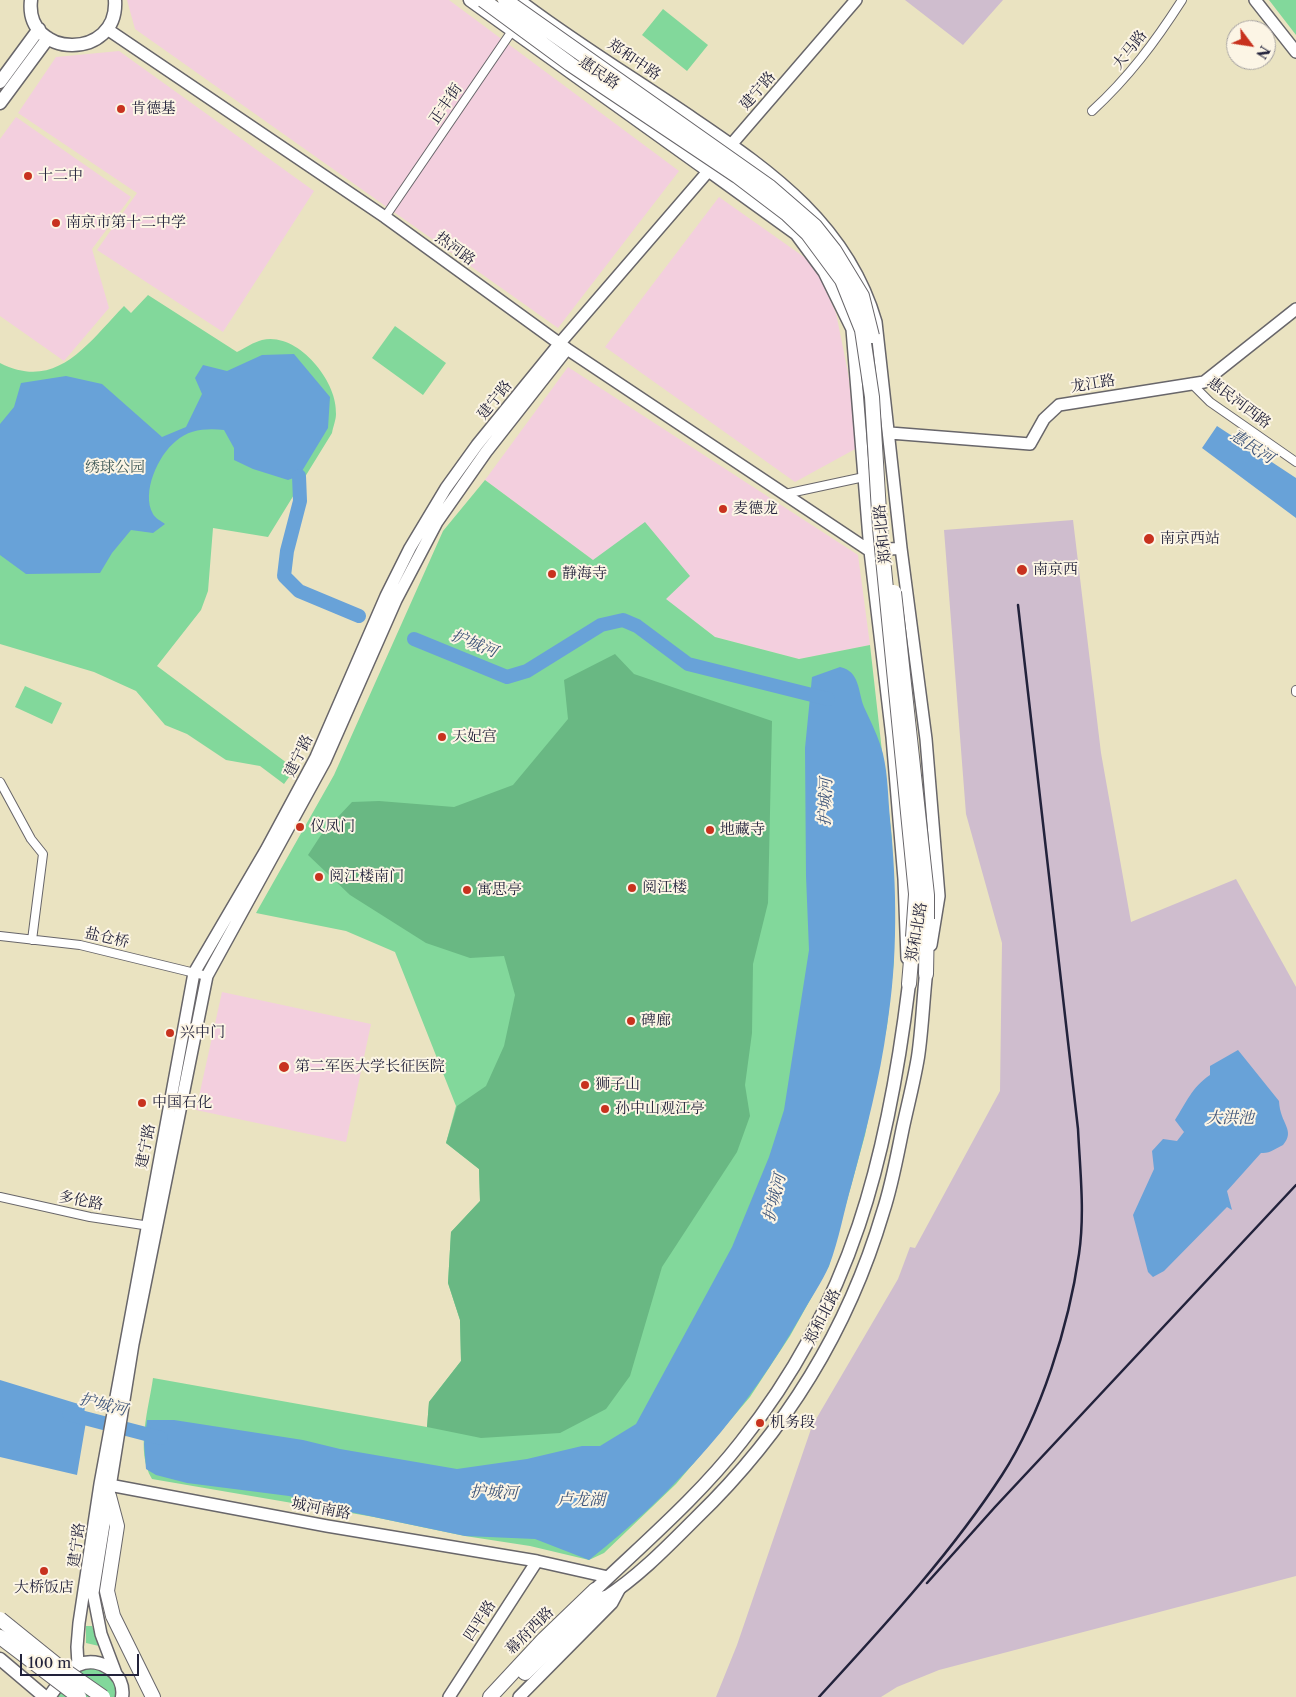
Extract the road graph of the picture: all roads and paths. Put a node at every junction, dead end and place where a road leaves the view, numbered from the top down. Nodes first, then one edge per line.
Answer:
1 (31, 0) edge
2 (115, 0) edge
3 (470, 0) edge
4 (483, 0) edge
5 (504, 0) edge
6 (856, 0) edge
7 (1182, 0) edge
8 (1255, 0) edge
9 (522, 1) edge
10 (107, 29) junction
11 (513, 32) junction
12 (43, 34) junction
13 (1296, 52) edge
14 (0, 82) edge
15 (0, 103) edge
16 (1092, 111) dead end
17 (732, 145) junction
18 (710, 172) junction
19 (385, 217) junction
20 (1296, 309) edge
21 (564, 346) junction
22 (1191, 384) junction
23 (890, 433) junction
24 (1296, 462) edge
25 (864, 477) junction
26 (784, 494) junction
27 (901, 548) junction
28 (870, 551) junction
29 (0, 782) edge
30 (0, 936) edge
31 (32, 940) junction
32 (194, 973) junction
33 (926, 974) junction
34 (207, 976) junction
35 (909, 984) junction
36 (0, 1197) edge
37 (152, 1226) junction
38 (108, 1485) junction
39 (537, 1561) junction
40 (608, 1577) junction
41 (620, 1588) junction
42 (600, 1594) junction
43 (0, 1614) edge
44 (0, 1619) edge
45 (0, 1628) edge
46 (0, 1637) edge
47 (0, 1645) edge
48 (0, 1659) edge
49 (74, 1668) junction
50 (115, 1671) junction
51 (45, 1697) edge
52 (49, 1697) edge
53 (66, 1697) edge
54 (79, 1697) edge
55 (91, 1697) edge
56 (103, 1697) edge
57 (122, 1697) edge
58 (153, 1697) edge
59 (449, 1697) edge
60 (490, 1697) edge
61 (502, 1697) edge
62 (519, 1697) edge

1 - 12 main road
2 - 10 main road
3 - 11 main road, 惠民路
4 - 35 highway, 郑和北路, bridge
5 - 33 highway, 郑和北路, bridge
6 - 17 main road, 建宁路
7 - 16 street, 大马路
8 - 13 main road
9 - 11 street, 正丰街
9 - 17 main road, 郑和中路
10 - 12 main road
10 - 19 main road, 热河路
11 - 18 main road, 惠民路
11 - 19 street, 正丰街
12 - 14 main road
12 - 15 main road
17 - 18 main road, 建宁路
17 - 23 main road, 郑和北路
18 - 21 main road, 建宁路
18 - 25 main road, 郑和北路
19 - 21 main road, 热河路
20 - 22 main road, 龙江路
21 - 26 main road, 热河路
21 - 32 main road, 建宁路
21 - 34 main road, 建宁路
22 - 23 main road, 龙江路
22 - 24 street, 惠民河西路
23 - 25 street
23 - 27 main road, 郑和北路
25 - 26 street
25 - 28 main road, 郑和北路
26 - 28 main road, 热河路
27 - 28 main road
27 - 33 main road, 郑和北路
28 - 35 main road, 郑和北路
29 - 31 street
30 - 31 street, 盐仓桥
31 - 32 street, 盐仓桥
32 - 34 street, 盐仓桥
32 - 37 main road, 建宁路
33 - 41 main road, 郑和北路
34 - 37 main road, 建宁路
35 - 40 main road, 郑和北路
36 - 37 street, 多伦路
37 - 38 main road, 建宁路
38 - 39 main road, 城河南路
38 - 49 main road, 建宁路
38 - 50 main road, 建宁路
38 - 58 highway
39 - 40 main road, 城河南路
39 - 59 main road, 四平路
40 - 42 main road, 郑和北路
41 - 42 main road, 郑和北路
41 - 62 main road
42 - 60 highway, 幕府西路
42 - 61 highway, 幕府西路
43 - 49 main road
44 - 56 highway, bridge
45 - 55 highway
46 - 54 highway, bridge
47 - 53 highway
48 - 51 main road
49 - 50 main road
49 - 52 main road
50 - 57 main road

